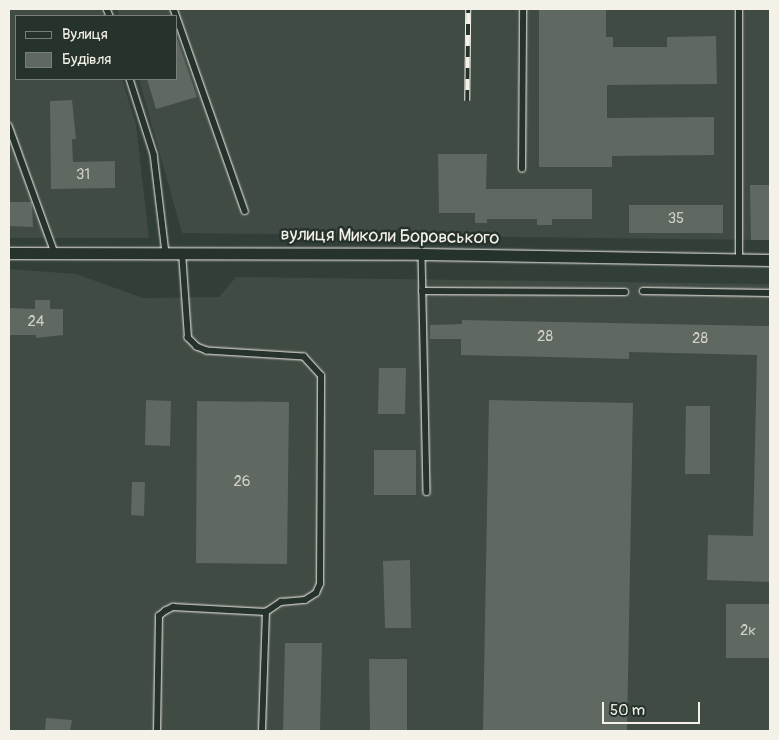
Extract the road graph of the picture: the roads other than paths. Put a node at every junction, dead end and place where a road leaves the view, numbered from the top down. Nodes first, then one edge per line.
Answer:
1 (523, 9) edge
2 (739, 9) edge
3 (178, 20) edge
4 (130, 80) edge
5 (9, 126) edge
6 (522, 169) dead end
7 (245, 211) dead end
8 (9, 253) edge
9 (55, 253) junction
10 (166, 253) junction
11 (182, 253) junction
12 (422, 254) junction
13 (738, 260) junction
14 (770, 260) edge
15 (422, 291) junction
16 (643, 291) dead end
17 (625, 292) dead end
18 (770, 293) edge
19 (427, 492) dead end
20 (266, 612) junction
21 (157, 731) edge
22 (262, 731) edge

1 - 6 lane
2 - 13 lane
3 - 7 lane
4 - 10 lane
5 - 9 lane
8 - 9 street, вулиця Миколи Боровського
9 - 10 street, вулиця Миколи Боровського
10 - 11 street, вулиця Миколи Боровського
11 - 12 street, вулиця Миколи Боровського
11 - 20 lane
12 - 13 street, вулиця Миколи Боровського
12 - 15 lane
13 - 14 street, вулиця Миколи Боровського
15 - 17 lane
15 - 19 lane
16 - 18 lane
20 - 21 lane
20 - 22 lane

